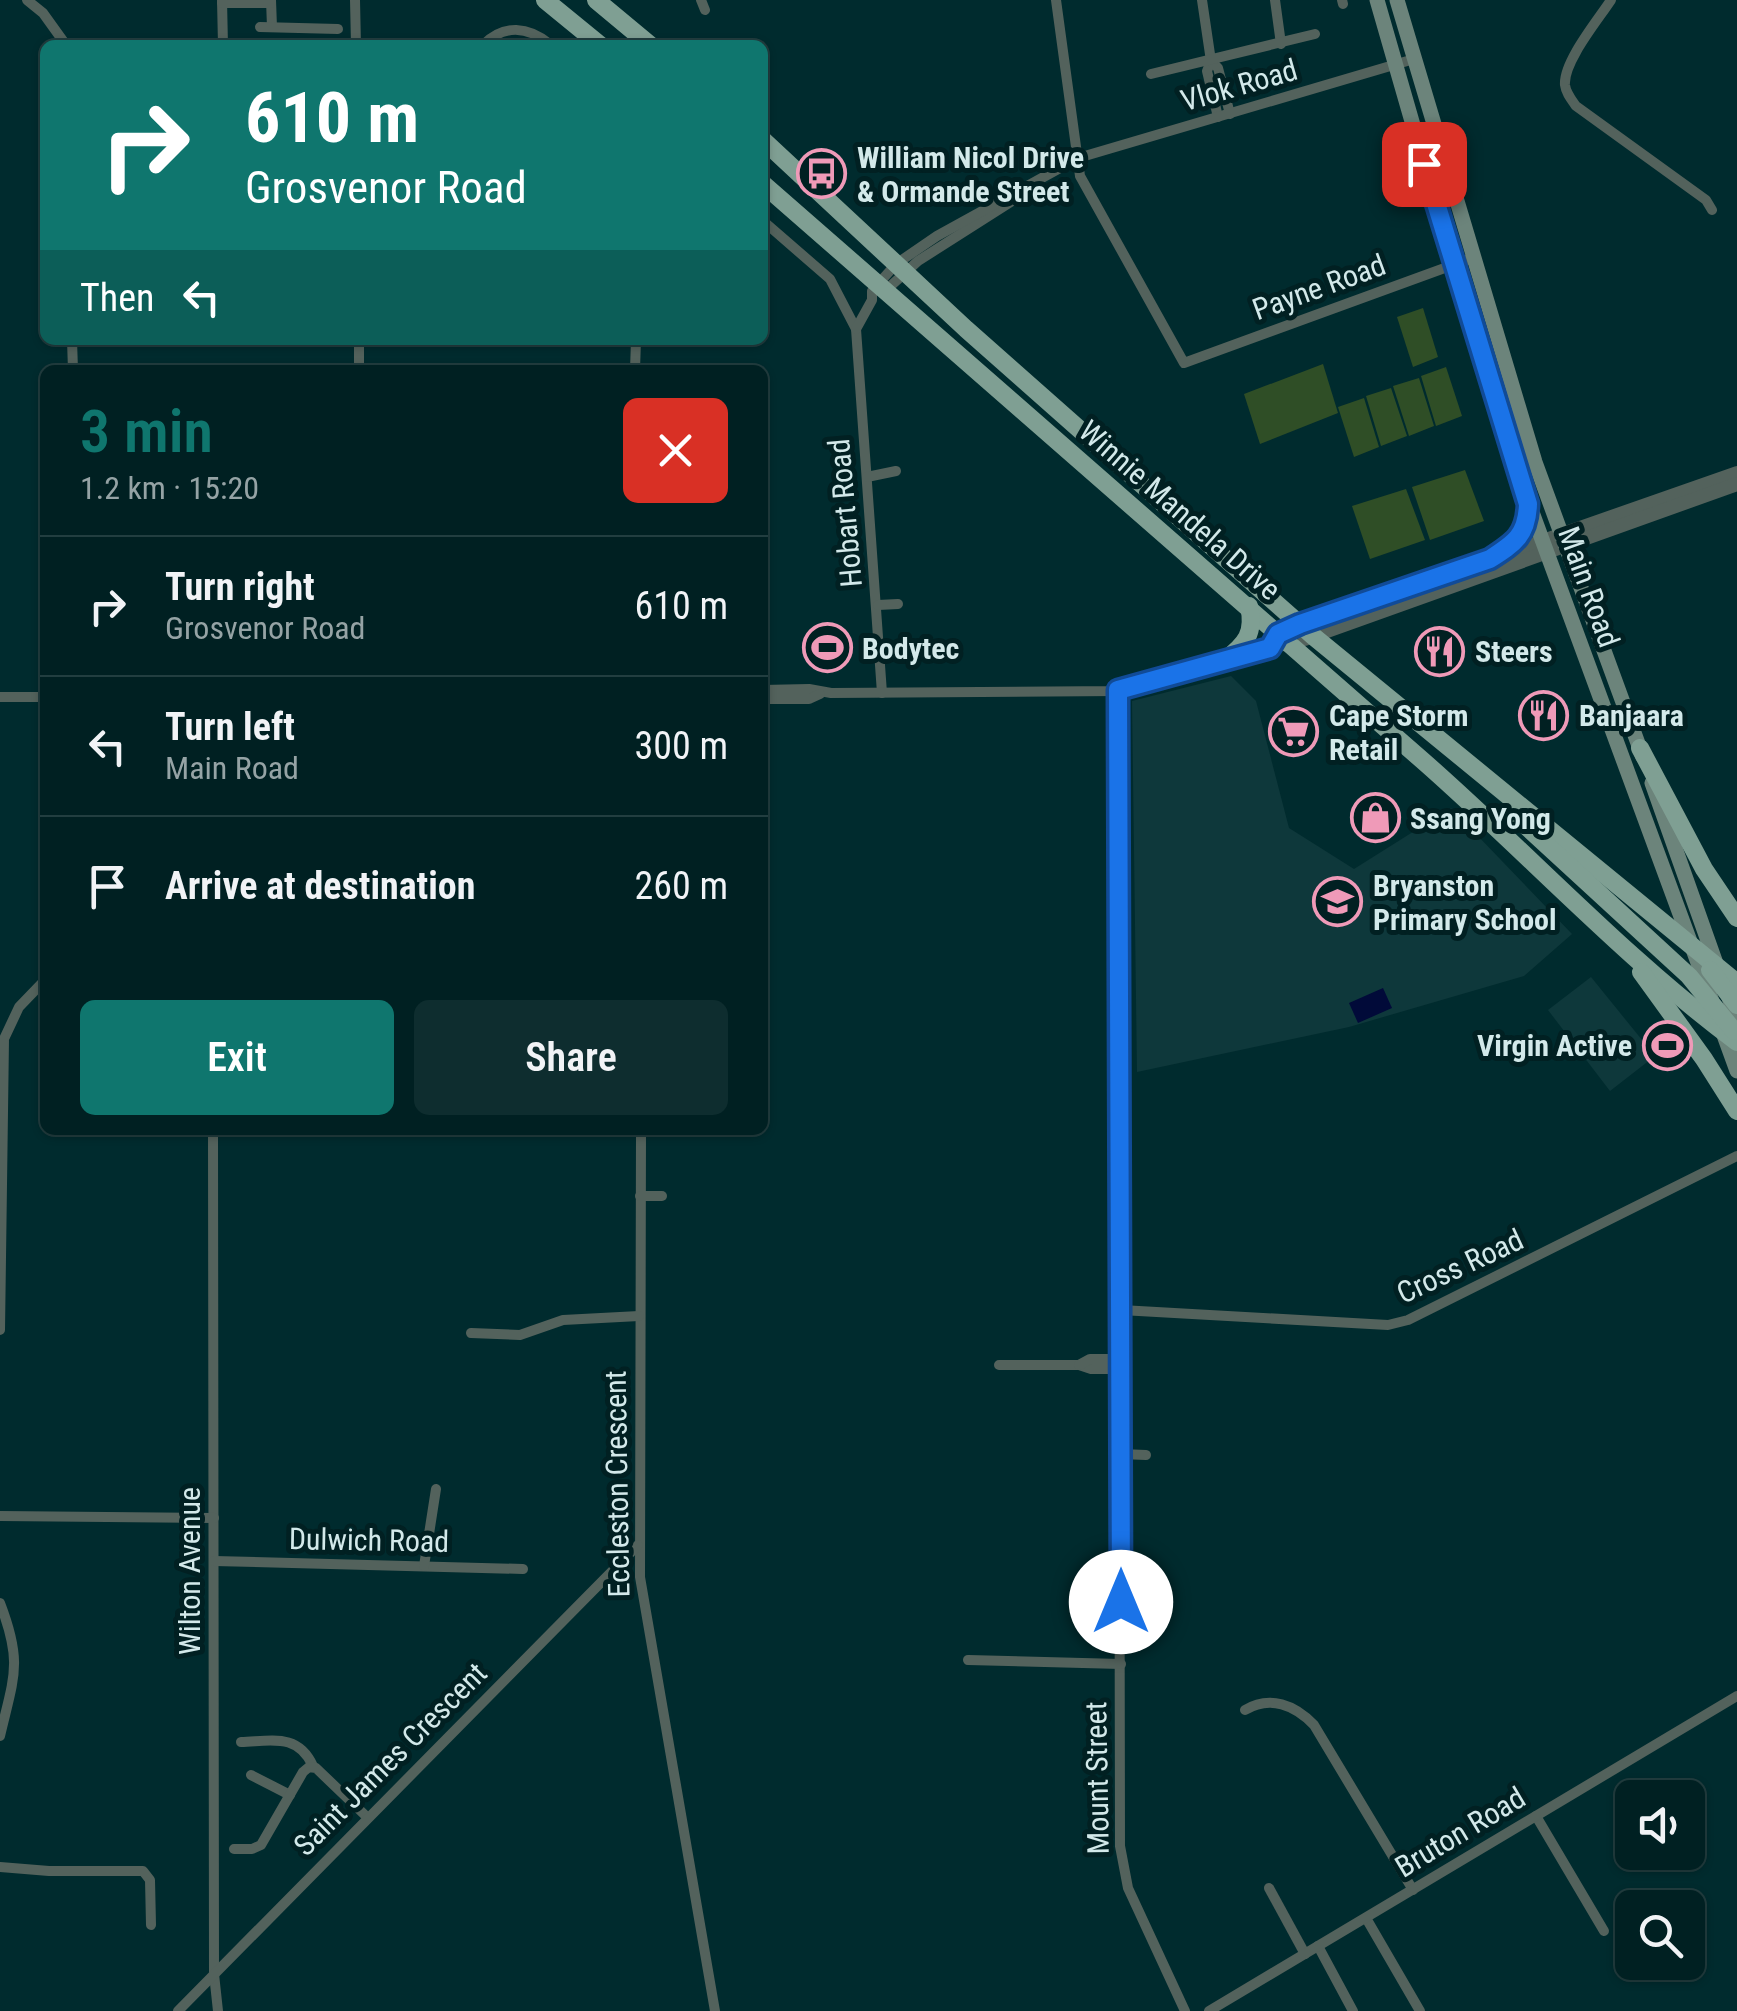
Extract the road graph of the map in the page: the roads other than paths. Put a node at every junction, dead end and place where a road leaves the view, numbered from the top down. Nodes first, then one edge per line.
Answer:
1 (356, 0) edge
2 (545, 0) edge
3 (596, 0) edge
4 (1056, 0) edge
5 (1202, 0) edge
6 (1275, 0) edge
7 (1378, 0) edge
8 (1397, 0) edge
9 (1611, 0) edge
10 (222, 1) edge
11 (35, 2) edge
12 (271, 2) edge
13 (338, 29) dead end
14 (1315, 34) dead end
15 (62, 40) edge
16 (223, 40) edge
17 (356, 40) edge
18 (490, 40) edge
19 (543, 40) edge
20 (594, 40) edge
21 (644, 40) edge
22 (1281, 44) junction
23 (1414, 60) junction
24 (1211, 61) junction
25 (1396, 65) junction
26 (1151, 74) dead end
27 (1230, 114) junction
28 (1218, 117) junction
29 (768, 145) edge
30 (1078, 158) junction
31 (768, 189) edge
32 (1712, 210) dead end
33 (768, 225) edge
34 (1472, 258) junction
35 (1453, 264) junction
36 (900, 268) junction
37 (879, 291) junction
38 (856, 330) junction
39 (896, 470) dead end
40 (1737, 473) edge
41 (868, 477) junction
42 (1737, 484) edge
43 (1528, 504) junction
44 (1564, 539) junction
45 (1544, 546) junction
46 (1490, 559) junction
47 (898, 604) dead end
48 (878, 605) junction
49 (1249, 606) junction
50 (1307, 630) junction
51 (1280, 642) junction
52 (1225, 660) junction
53 (768, 690) edge
54 (1118, 690) junction
55 (821, 693) junction
56 (882, 693) junction
57 (0, 697) edge
58 (40, 697) edge
59 (768, 699) edge
60 (1640, 748) junction
61 (1448, 749) junction
62 (1737, 918) edge
63 (1614, 937) junction
64 (1693, 948) junction
65 (1718, 967) junction
66 (40, 985) edge
67 (1729, 997) edge
68 (1733, 1032) edge
69 (1737, 1071) edge
70 (1737, 1111) edge
71 (213, 1135) edge
72 (640, 1135) edge
73 (1737, 1156) edge
74 (640, 1196) junction
75 (662, 1196) dead end
76 (1121, 1310) junction
77 (640, 1316) junction
78 (0, 1330) edge
79 (471, 1333) dead end
80 (1120, 1364) junction
81 (999, 1365) dead end
82 (1121, 1454) junction
83 (1146, 1454) dead end
84 (436, 1489) dead end
85 (0, 1516) edge
86 (214, 1518) junction
87 (638, 1544) junction
88 (214, 1562) junction
89 (424, 1566) junction
90 (524, 1569) dead end
91 (1139, 1571) dead end
92 (1121, 1572) junction
93 (0, 1603) edge
94 (968, 1660) dead end
95 (1121, 1664) junction
96 (1737, 1696) edge
97 (1245, 1710) dead end
98 (0, 1736) edge
99 (241, 1742) dead end
100 (313, 1766) junction
101 (251, 1775) dead end
102 (290, 1795) junction
103 (1536, 1816) junction
104 (367, 1817) junction
105 (234, 1849) dead end
106 (0, 1866) edge
107 (1269, 1888) dead end
108 (1413, 1890) junction
109 (1366, 1918) junction
110 (151, 1926) dead end
111 (1604, 1930) dead end
112 (1318, 1946) junction
113 (1306, 1954) junction
114 (214, 1974) junction
115 (178, 2011) edge
116 (218, 2011) edge
117 (715, 2011) edge
118 (1185, 2011) edge
119 (1210, 2011) edge
120 (1353, 2011) edge
121 (1420, 2011) edge

1 - 17 street
2 - 20 main road
3 - 21 main road
4 - 30 street
5 - 24 street
6 - 22 street
7 - 25 main road, Main Road
8 - 23 main road, Main Road
9 - 32 street
10 - 12 street
10 - 16 street
11 - 15 street
12 - 13 street
14 - 22 street
18 - 19 street
22 - 24 street
23 - 25 street, Vlok Road
23 - 34 main road, Main Road
24 - 26 street
24 - 27 street
24 - 28 street
25 - 27 street, Vlok Road
25 - 35 main road, Main Road
27 - 28 street, Vlok Road
28 - 30 street, Vlok Road
29 - 36 main road, Winnie Mandela Drive
30 - 35 street, Payne Road
30 - 36 street, Vlok Road
31 - 37 main road, Winnie Mandela Drive
33 - 38 street, Hobart Road
34 - 35 street, Payne Road
34 - 44 main road, Main Road
35 - 43 main road, Main Road
36 - 37 street, Vlok Road
36 - 50 main road, Winnie Mandela Drive
37 - 38 street
37 - 49 main road, Winnie Mandela Drive
38 - 41 street, Hobart Road
39 - 41 street
40 - 44 street
41 - 48 street, Hobart Road
42 - 44 street
43 - 45 main road, Main Road
43 - 46 main road
44 - 45 street
44 - 60 main road, Main Road
45 - 46 street
45 - 50 street
45 - 64 main road, Main Road
46 - 50 street
47 - 48 street
48 - 56 street, Hobart Road
49 - 51 main road, Winnie Mandela Drive
49 - 52 main road
50 - 51 street
50 - 61 main road, Winnie Mandela Drive
51 - 52 street
51 - 63 main road, Winnie Mandela Drive
52 - 54 street
53 - 55 street
54 - 56 street
54 - 76 street, Mount Street
55 - 56 street
55 - 59 street
57 - 58 street
60 - 62 main road
60 - 65 main road, Main Road
61 - 64 main road, Winnie Mandela Drive
61 - 67 main road
63 - 68 main road, Winnie Mandela Drive
63 - 70 main road
64 - 65 main road, Winnie Mandela Drive
64 - 67 main road
65 - 67 main road, Winnie Mandela Drive
66 - 78 street
67 - 68 main road
68 - 69 main road
71 - 86 street, Wilton Avenue
72 - 74 street, Eccleston Crescent
73 - 76 street, Cross Road
74 - 75 street
74 - 77 street, Eccleston Crescent
76 - 80 street, Mount Street
77 - 79 street
77 - 87 street, Eccleston Crescent
80 - 81 street
80 - 82 street, Mount Street
82 - 83 street
82 - 92 street, Mount Street
84 - 89 street
85 - 86 street
86 - 88 street, Wilton Avenue
87 - 104 street, Saint James Crescent
87 - 117 street, Eccleston Crescent
88 - 89 street, Dulwich Road
88 - 114 street, Wilton Avenue
89 - 90 street, Dulwich Road
91 - 92 street
92 - 95 street, Mount Street
93 - 98 street
94 - 95 street
95 - 118 street, Mount Street
96 - 103 street, Bruton Road
97 - 108 street
99 - 100 street
100 - 102 street
100 - 104 street
101 - 102 street
102 - 105 street
103 - 108 street, Bruton Road
103 - 111 street
104 - 114 street, Saint James Crescent
106 - 110 street
107 - 113 street
108 - 109 street, Bruton Road
109 - 112 street, Bruton Road
109 - 121 street
112 - 113 street, Bruton Road
112 - 120 street
113 - 119 street, Bruton Road
114 - 115 street, Saint James Crescent
114 - 116 street, Wilton Avenue

